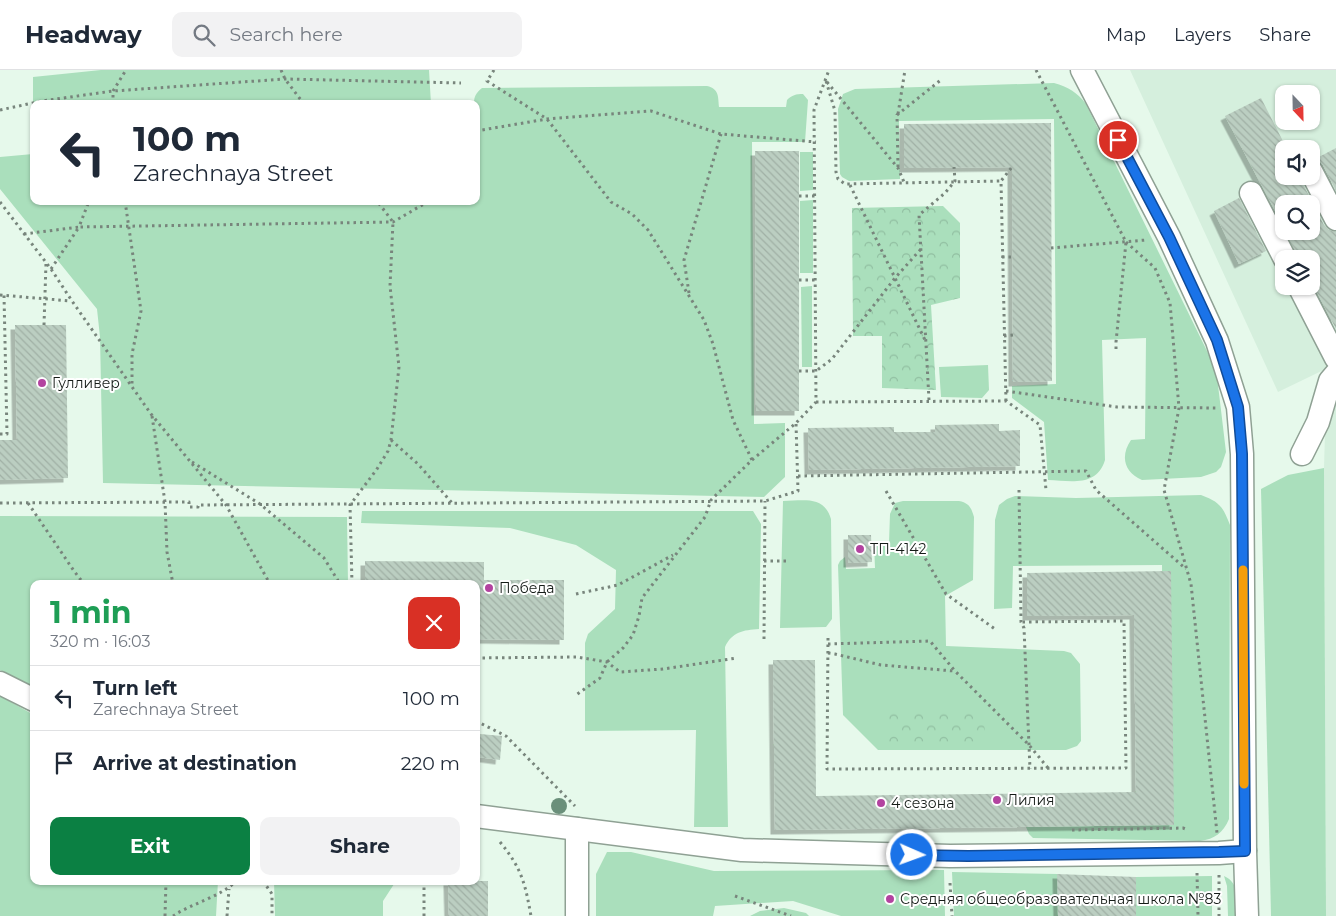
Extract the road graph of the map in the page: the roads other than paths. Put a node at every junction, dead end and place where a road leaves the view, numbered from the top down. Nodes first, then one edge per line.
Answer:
1 (1082, 70) edge
2 (1318, 185) edge
3 (1251, 193) dead end
4 (1336, 219) edge
5 (1280, 250) edge
6 (1304, 295) edge
7 (1336, 358) edge
8 (1336, 374) edge
9 (1302, 454) dead end
10 (0, 682) edge
11 (30, 698) edge
12 (480, 816) edge
13 (577, 819) junction
14 (1245, 851) junction
15 (577, 916) edge
16 (1247, 916) edge

1 - 14 street
2 - 4 street
3 - 5 street
6 - 7 street
8 - 9 street
10 - 11 street
12 - 13 street
13 - 14 street
13 - 15 street
14 - 16 street

